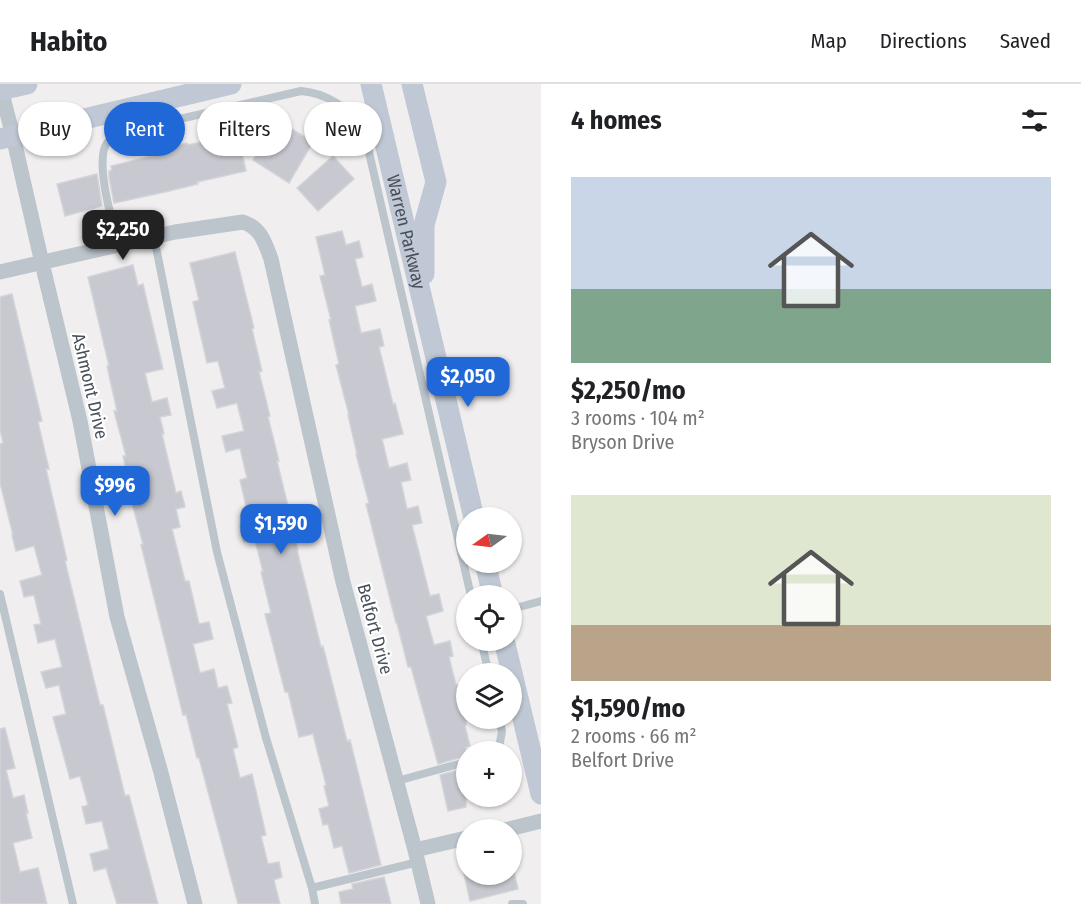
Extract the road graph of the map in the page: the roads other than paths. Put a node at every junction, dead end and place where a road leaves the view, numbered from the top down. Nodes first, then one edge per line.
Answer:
1 (27, 84) edge
2 (231, 84) edge
3 (371, 84) edge
4 (412, 84) edge
5 (0, 89) edge
6 (7, 137) edge
7 (154, 237) junction
8 (118, 245) junction
9 (42, 263) junction
10 (0, 272) edge
11 (423, 308) junction
12 (471, 507) edge
13 (468, 585) edge
14 (0, 594) edge
15 (541, 601) edge
16 (522, 606) edge
17 (507, 651) edge
18 (456, 765) edge
19 (397, 781) junction
20 (541, 794) edge
21 (541, 821) edge
22 (522, 826) edge
23 (456, 842) edge
24 (417, 856) junction
25 (312, 888) junction
26 (73, 904) edge
27 (195, 904) edge
28 (315, 904) edge
29 (428, 904) edge
30 (512, 904) edge
31 (523, 904) edge

1 - 5 main road
2 - 6 main road
3 - 11 main road, Warren Parkway
4 - 11 main road, Warren Parkway
5 - 6 street, Ashmont Drive
6 - 9 street, Ashmont Drive
7 - 8 street
7 - 19 street, Belfort Drive
7 - 25 lane
8 - 9 street
8 - 13 lane
9 - 10 street
9 - 27 street, Ashmont Drive
11 - 12 main road, Warren Parkway
14 - 26 lane
15 - 16 lane
17 - 20 main road
18 - 19 lane
19 - 24 street, Belfort Drive
21 - 22 street
23 - 24 street
24 - 25 lane
24 - 29 street, Belfort Drive
25 - 28 lane
30 - 31 lane

